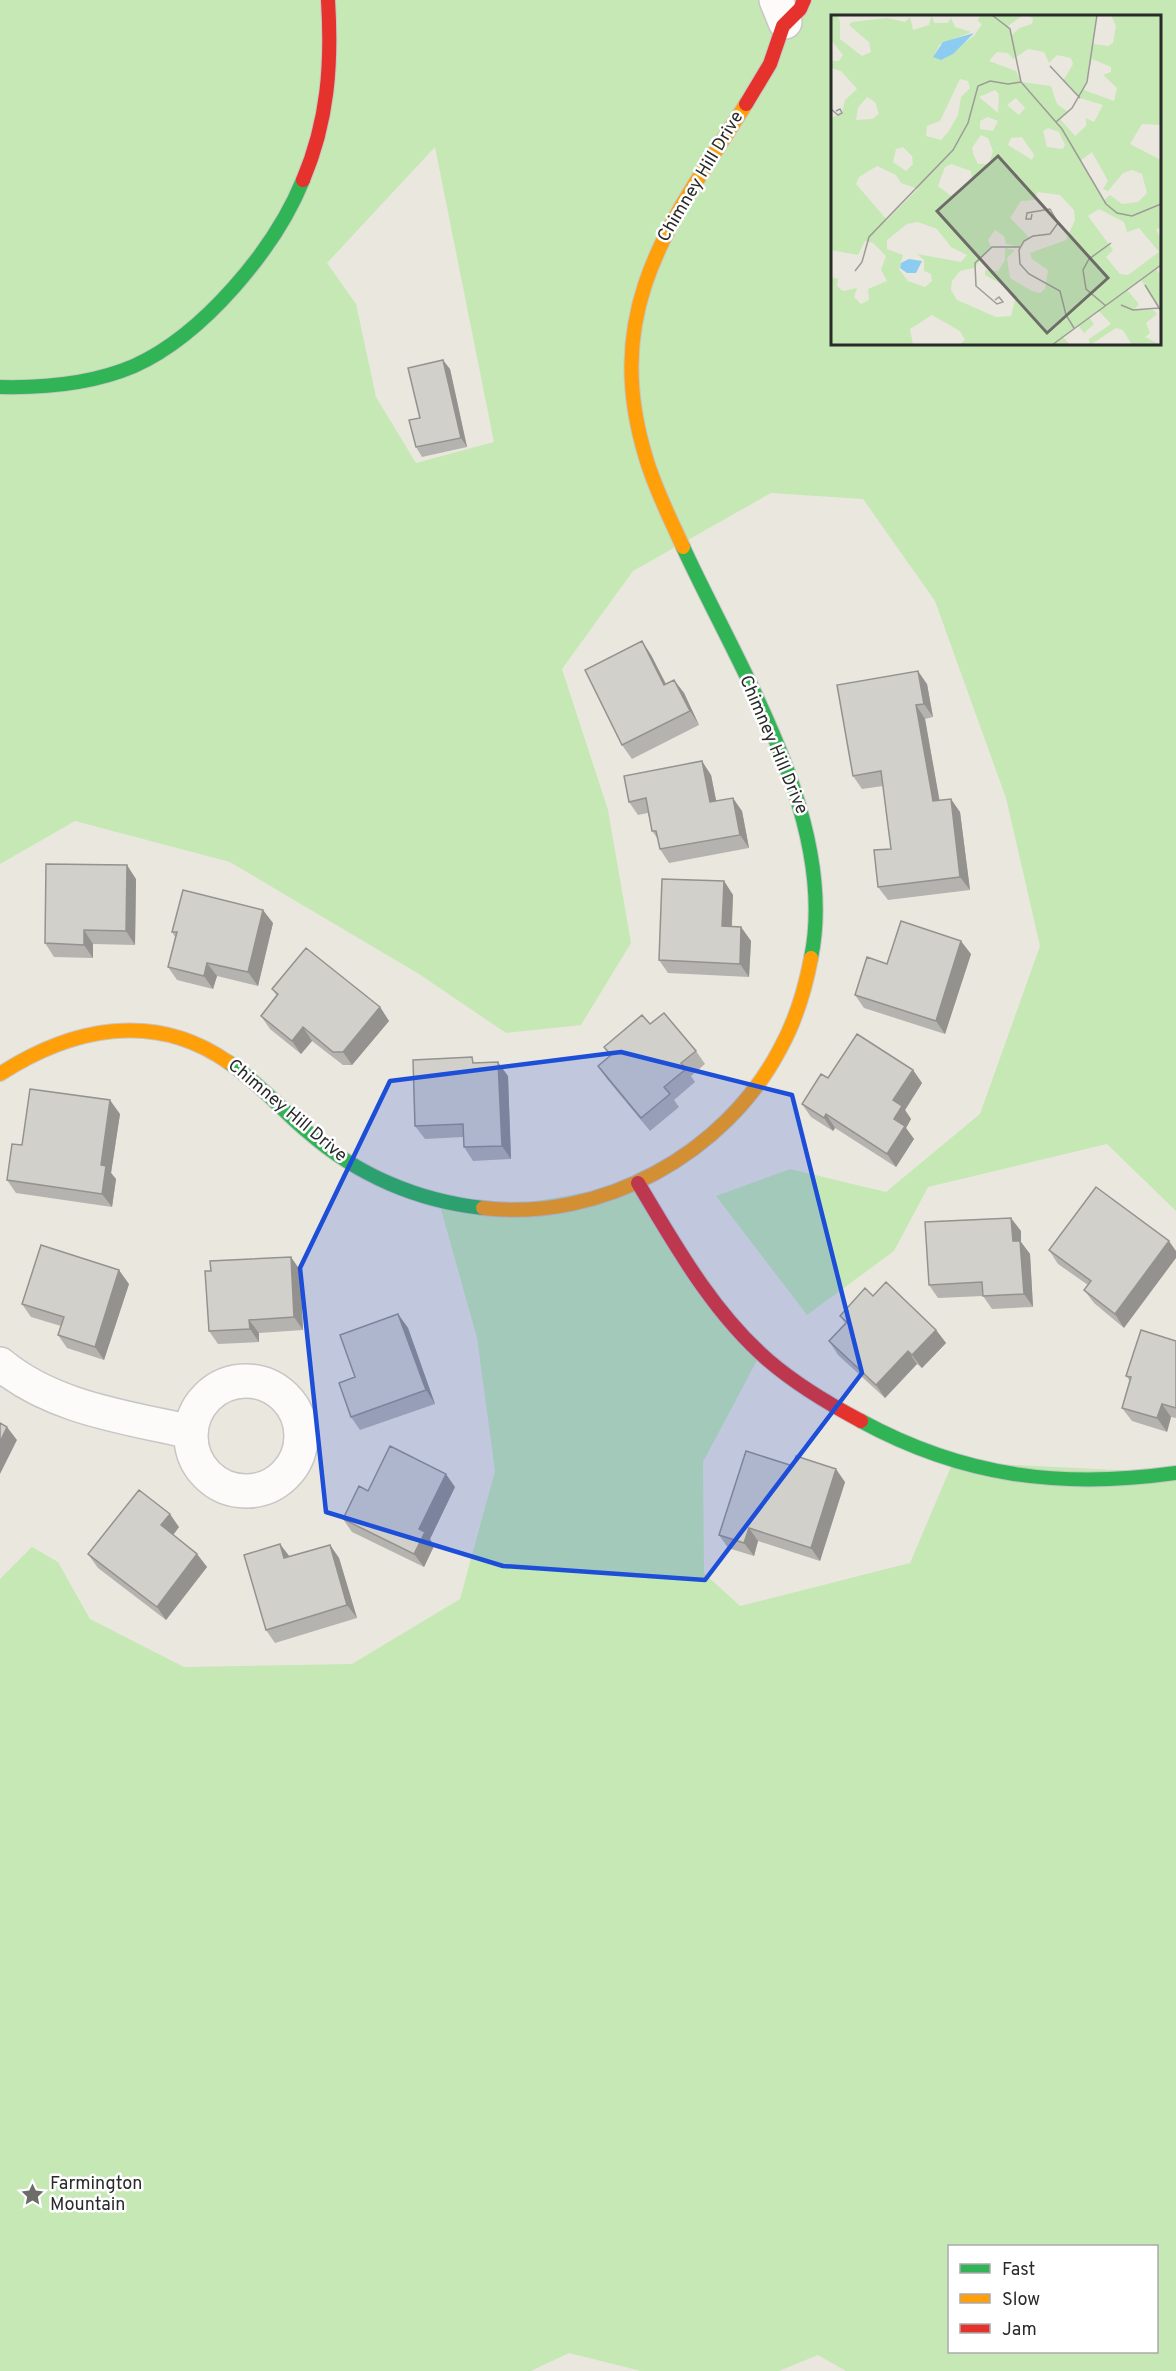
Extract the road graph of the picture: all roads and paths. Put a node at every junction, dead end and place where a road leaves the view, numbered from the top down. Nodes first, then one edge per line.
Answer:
1 (328, 0) edge
2 (788, 7) edge
3 (0, 387) edge
4 (0, 1074) edge
5 (638, 1183) junction
6 (0, 1364) edge
7 (190, 1432) dead end
8 (1176, 1473) edge

1 - 3 street
2 - 5 street, Chimney Hill Drive
4 - 5 street, Chimney Hill Drive
5 - 8 street
6 - 7 street

